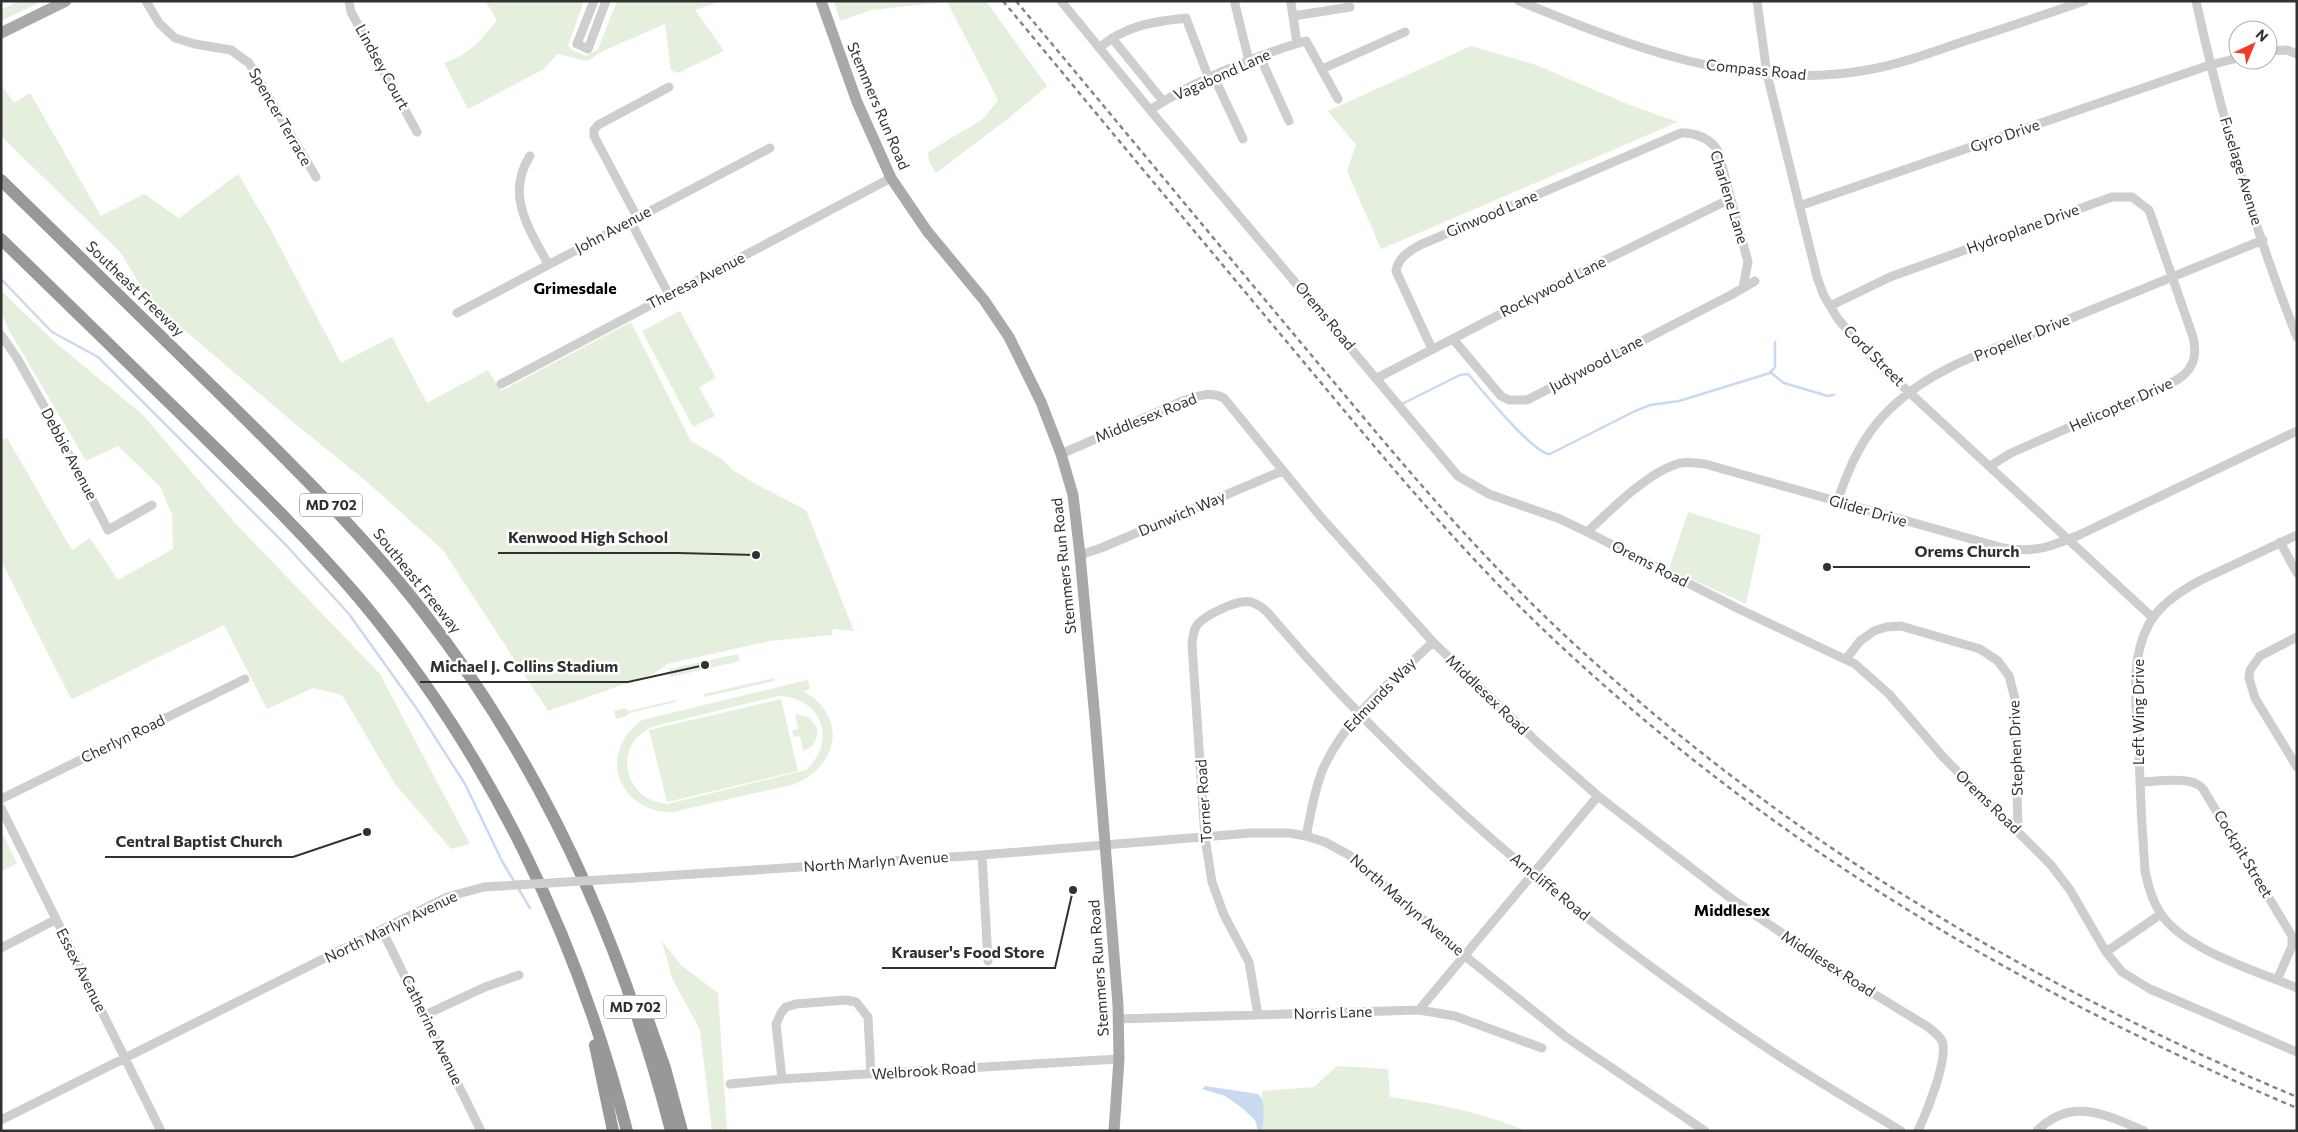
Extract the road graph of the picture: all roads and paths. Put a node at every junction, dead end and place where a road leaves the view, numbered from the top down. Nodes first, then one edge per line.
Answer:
1 (66, 1) edge
2 (146, 1) edge
3 (348, 1) edge
4 (594, 1) edge
5 (606, 1) edge
6 (820, 1) edge
7 (1061, 1) edge
8 (1519, 1) edge
9 (1757, 1) edge
10 (2084, 1) edge
11 (2196, 1) edge
12 (1291, 3) dead end
13 (1235, 4) dead end
14 (1350, 7) dead end
15 (1293, 16) junction
16 (1, 32) edge
17 (1405, 32) dead end
18 (1112, 38) junction
19 (1297, 43) junction
20 (1099, 48) junction
21 (2278, 50) edge
22 (2297, 54) edge
23 (1260, 57) junction
24 (2228, 60) edge
25 (1249, 61) junction
26 (2210, 65) junction
27 (1322, 69) junction
28 (1767, 74) junction
29 (1212, 78) junction
30 (669, 87) dead end
31 (1338, 99) dead end
32 (1163, 101) junction
33 (1150, 110) junction
34 (1289, 120) dead end
35 (418, 132) dead end
36 (1677, 134) joint
37 (1243, 139) dead end
38 (770, 148) dead end
39 (530, 156) dead end
40 (316, 177) dead end
41 (891, 178) junction
42 (1, 180) edge
43 (1730, 199) junction
44 (1799, 206) junction
45 (634, 219) junction
46 (1, 239) edge
47 (2263, 240) junction
48 (548, 264) junction
49 (2172, 277) junction
50 (1755, 280) dead end
51 (1743, 287) junction
52 (669, 295) junction
53 (1830, 306) junction
54 (457, 313) dead end
55 (1, 335) edge
56 (2297, 337) edge
57 (1453, 339) junction
58 (1432, 349) junction
59 (1377, 378) junction
60 (501, 384) dead end
61 (1910, 392) junction
62 (2297, 431) edge
63 (1061, 454) junction
64 (1990, 466) junction
65 (1282, 471) junction
66 (1837, 502) junction
67 (152, 505) dead end
68 (1587, 532) junction
69 (2297, 535) edge
70 (2069, 539) junction
71 (2280, 542) junction
72 (1080, 555) junction
73 (2297, 573) edge
74 (1239, 603) joint
75 (2153, 618) junction
76 (2297, 637) edge
77 (1433, 642) junction
78 (1846, 659) junction
79 (245, 679) dead end
80 (1359, 714) junction
81 (2297, 767) edge
82 (2140, 782) junction
83 (1598, 796) junction
84 (1, 799) edge
85 (1, 808) edge
86 (2018, 832) junction
87 (1306, 836) junction
88 (1205, 838) junction
89 (1105, 845) junction
90 (982, 855) junction
91 (1531, 874) junction
92 (588, 887) junction
93 (545, 893) junction
94 (2161, 914) junction
95 (55, 920) junction
96 (382, 930) junction
97 (1, 948) edge
98 (2106, 952) junction
99 (1465, 956) junction
100 (988, 961) dead end
101 (519, 975) dead end
102 (2277, 980) junction
103 (2297, 988) edge
104 (1419, 1010) junction
105 (425, 1015) junction
106 (1258, 1015) junction
107 (1118, 1018) junction
108 (1542, 1048) dead end
109 (2297, 1052) edge
110 (126, 1059) junction
111 (1119, 1060) junction
112 (871, 1074) junction
113 (782, 1079) junction
114 (730, 1084) dead end
115 (1, 1120) edge
116 (161, 1131) edge
117 (481, 1131) edge
118 (613, 1131) edge
119 (628, 1131) edge
120 (671, 1131) edge
121 (682, 1131) edge
122 (1114, 1131) edge
123 (1706, 1131) edge
124 (1901, 1131) edge
125 (1918, 1131) edge
126 (2037, 1131) edge
127 (2144, 1131) edge

1 - 16 main road
2 - 40 street, Spencer Terrace
3 - 35 street, Lindsey Court
4 - 5 street
6 - 41 main road, Stemmers Run Road
7 - 20 street, Orems Road
8 - 28 street, Compass Road
9 - 28 street, Cord Street
10 - 28 street, Compass Road
11 - 26 street, Fuselage Avenue
12 - 15 street
13 - 25 street
14 - 15 street
15 - 19 street
17 - 27 street
18 - 20 street
18 - 29 street
18 - 32 street
19 - 23 street, Vagabond Lane
19 - 27 street
20 - 33 street, Orems Road
21 - 22 street
23 - 25 street, Vagabond Lane
23 - 34 street
24 - 26 street, Gyro Drive
25 - 29 street, Vagabond Lane
26 - 44 street, Gyro Drive
26 - 47 street, Fuselage Avenue
27 - 31 street
28 - 44 street, Cord Street
29 - 32 street, Vagabond Lane
29 - 37 street
30 - 45 street
32 - 33 street, Vagabond Lane
33 - 59 street, Orems Road
36 - 43 street, Charlene Lane
36 - 58 street, Ginwood Lane
38 - 45 street, John Avenue
39 - 48 street
41 - 52 street, Theresa Avenue
41 - 63 main road, Stemmers Run Road
42 - 92 highway, Southeast Freeway / MD 702
43 - 51 street, Charlene Lane
43 - 57 street, Rockywood Lane
44 - 53 street, Cord Street
45 - 48 street, John Avenue
45 - 52 street
46 - 93 highway, MD 702
47 - 49 street, Propeller Drive
47 - 56 street, Fuselage Avenue
48 - 54 street, John Avenue
49 - 53 street, Hydroplane Drive
49 - 61 street, Propeller Drive
49 - 64 street, Helicopter Drive
50 - 51 street, Judywood Lane
51 - 57 street, Judywood Lane
52 - 60 street, Theresa Avenue
53 - 61 street, Cord Street
55 - 67 street, Debbie Avenue
57 - 58 street, Rockywood Lane
58 - 59 street, Rockywood Lane
59 - 68 street, Orems Road
61 - 64 street, Cord Street
61 - 66 street, Propeller Drive
62 - 70 street, Glider Drive
63 - 65 street, Middlesex Road
63 - 72 main road, Stemmers Run Road
64 - 70 street, Cord Street
65 - 72 street, Dunwich Way
65 - 77 street, Middlesex Road
66 - 68 street, Glider Drive
66 - 70 street, Glider Drive
68 - 78 street, Orems Road
69 - 71 street, Left Wing Drive
70 - 75 street, Cord Street
71 - 73 street
71 - 75 street, Left Wing Drive
72 - 89 main road, Stemmers Run Road
74 - 80 street, Arncliffe Road
74 - 88 street, Torner Road
75 - 82 street, Left Wing Drive
76 - 81 street
77 - 80 street, Edmunds Way
77 - 83 street, Middlesex Road
78 - 86 street, Orems Road
78 - 86 street, Stephen Drive
79 - 84 street, Cherlyn Road
80 - 87 street, Edmunds Way
80 - 91 street, Arncliffe Road
82 - 94 street, Left Wing Drive
82 - 102 street, Cockpit Street
83 - 91 street
83 - 125 street, Middlesex Road
85 - 95 street, Essex Avenue
86 - 98 street, Orems Road
87 - 88 street, North Marlyn Avenue
87 - 99 street, North Marlyn Avenue
88 - 89 street, North Marlyn Avenue
88 - 106 street, Torner Road
89 - 90 street, North Marlyn Avenue
89 - 107 main road, Stemmers Run Road
90 - 96 street, North Marlyn Avenue, bridge
90 - 100 street
91 - 99 street
91 - 124 street, Arncliffe Road
92 - 120 highway, Southeast Freeway / MD 702
92 - 121 highway
93 - 118 highway
93 - 119 highway, MD 702
94 - 98 street
94 - 102 street
95 - 97 street
95 - 110 street, Essex Avenue
96 - 105 street, Catherine Avenue
96 - 110 street, North Marlyn Avenue
98 - 109 street, Orems Road
99 - 104 street
99 - 123 street, North Marlyn Avenue
101 - 105 street
102 - 103 street
104 - 106 street, Norris Lane
104 - 108 street, Norris Lane
105 - 117 street, Catherine Avenue
106 - 107 street, Norris Lane
107 - 111 main road, Stemmers Run Road
110 - 115 street, North Marlyn Avenue
110 - 116 street, Essex Avenue
111 - 112 street, Welbrook Road
111 - 122 main road, Stemmers Run Road
112 - 113 street, Welbrook Road
112 - 113 street
113 - 114 street, Welbrook Road
126 - 127 street

